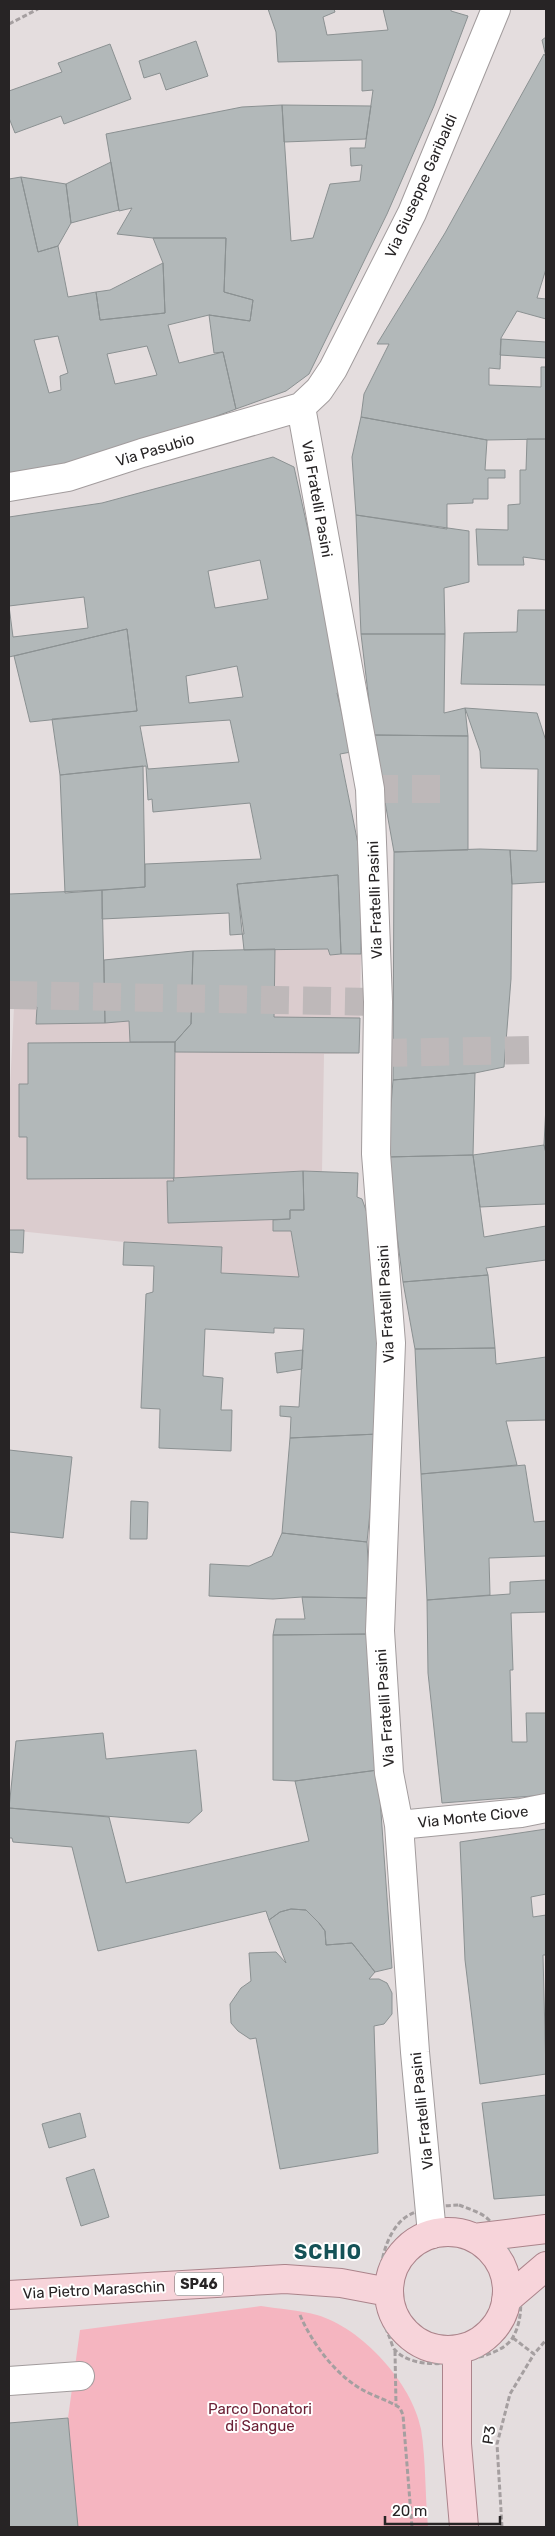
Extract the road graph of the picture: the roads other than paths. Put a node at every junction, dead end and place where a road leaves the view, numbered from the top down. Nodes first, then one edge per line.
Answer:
1 (496, 9) edge
2 (301, 408) junction
3 (9, 487) edge
4 (546, 1808) edge
5 (399, 1825) junction
6 (546, 2229) edge
7 (432, 2234) junction
8 (487, 2237) junction
9 (546, 2266) edge
10 (384, 2289) junction
11 (9, 2294) edge
12 (512, 2295) junction
13 (457, 2356) junction
14 (80, 2376) dead end
15 (9, 2381) edge
16 (464, 2527) edge

1 - 2 street, Via Giuseppe Garibaldi
2 - 3 street, Via Pasubio
2 - 5 street, Via Fratelli Pasini
4 - 5 street, Via Monte Ciove
5 - 7 street, Via Fratelli Pasini
6 - 8 main road
7 - 8 main road
7 - 10 main road
8 - 12 main road
9 - 12 main road
10 - 11 main road, Via Pietro Maraschin / SP46
10 - 13 main road
12 - 13 main road
13 - 16 main road
14 - 15 street

